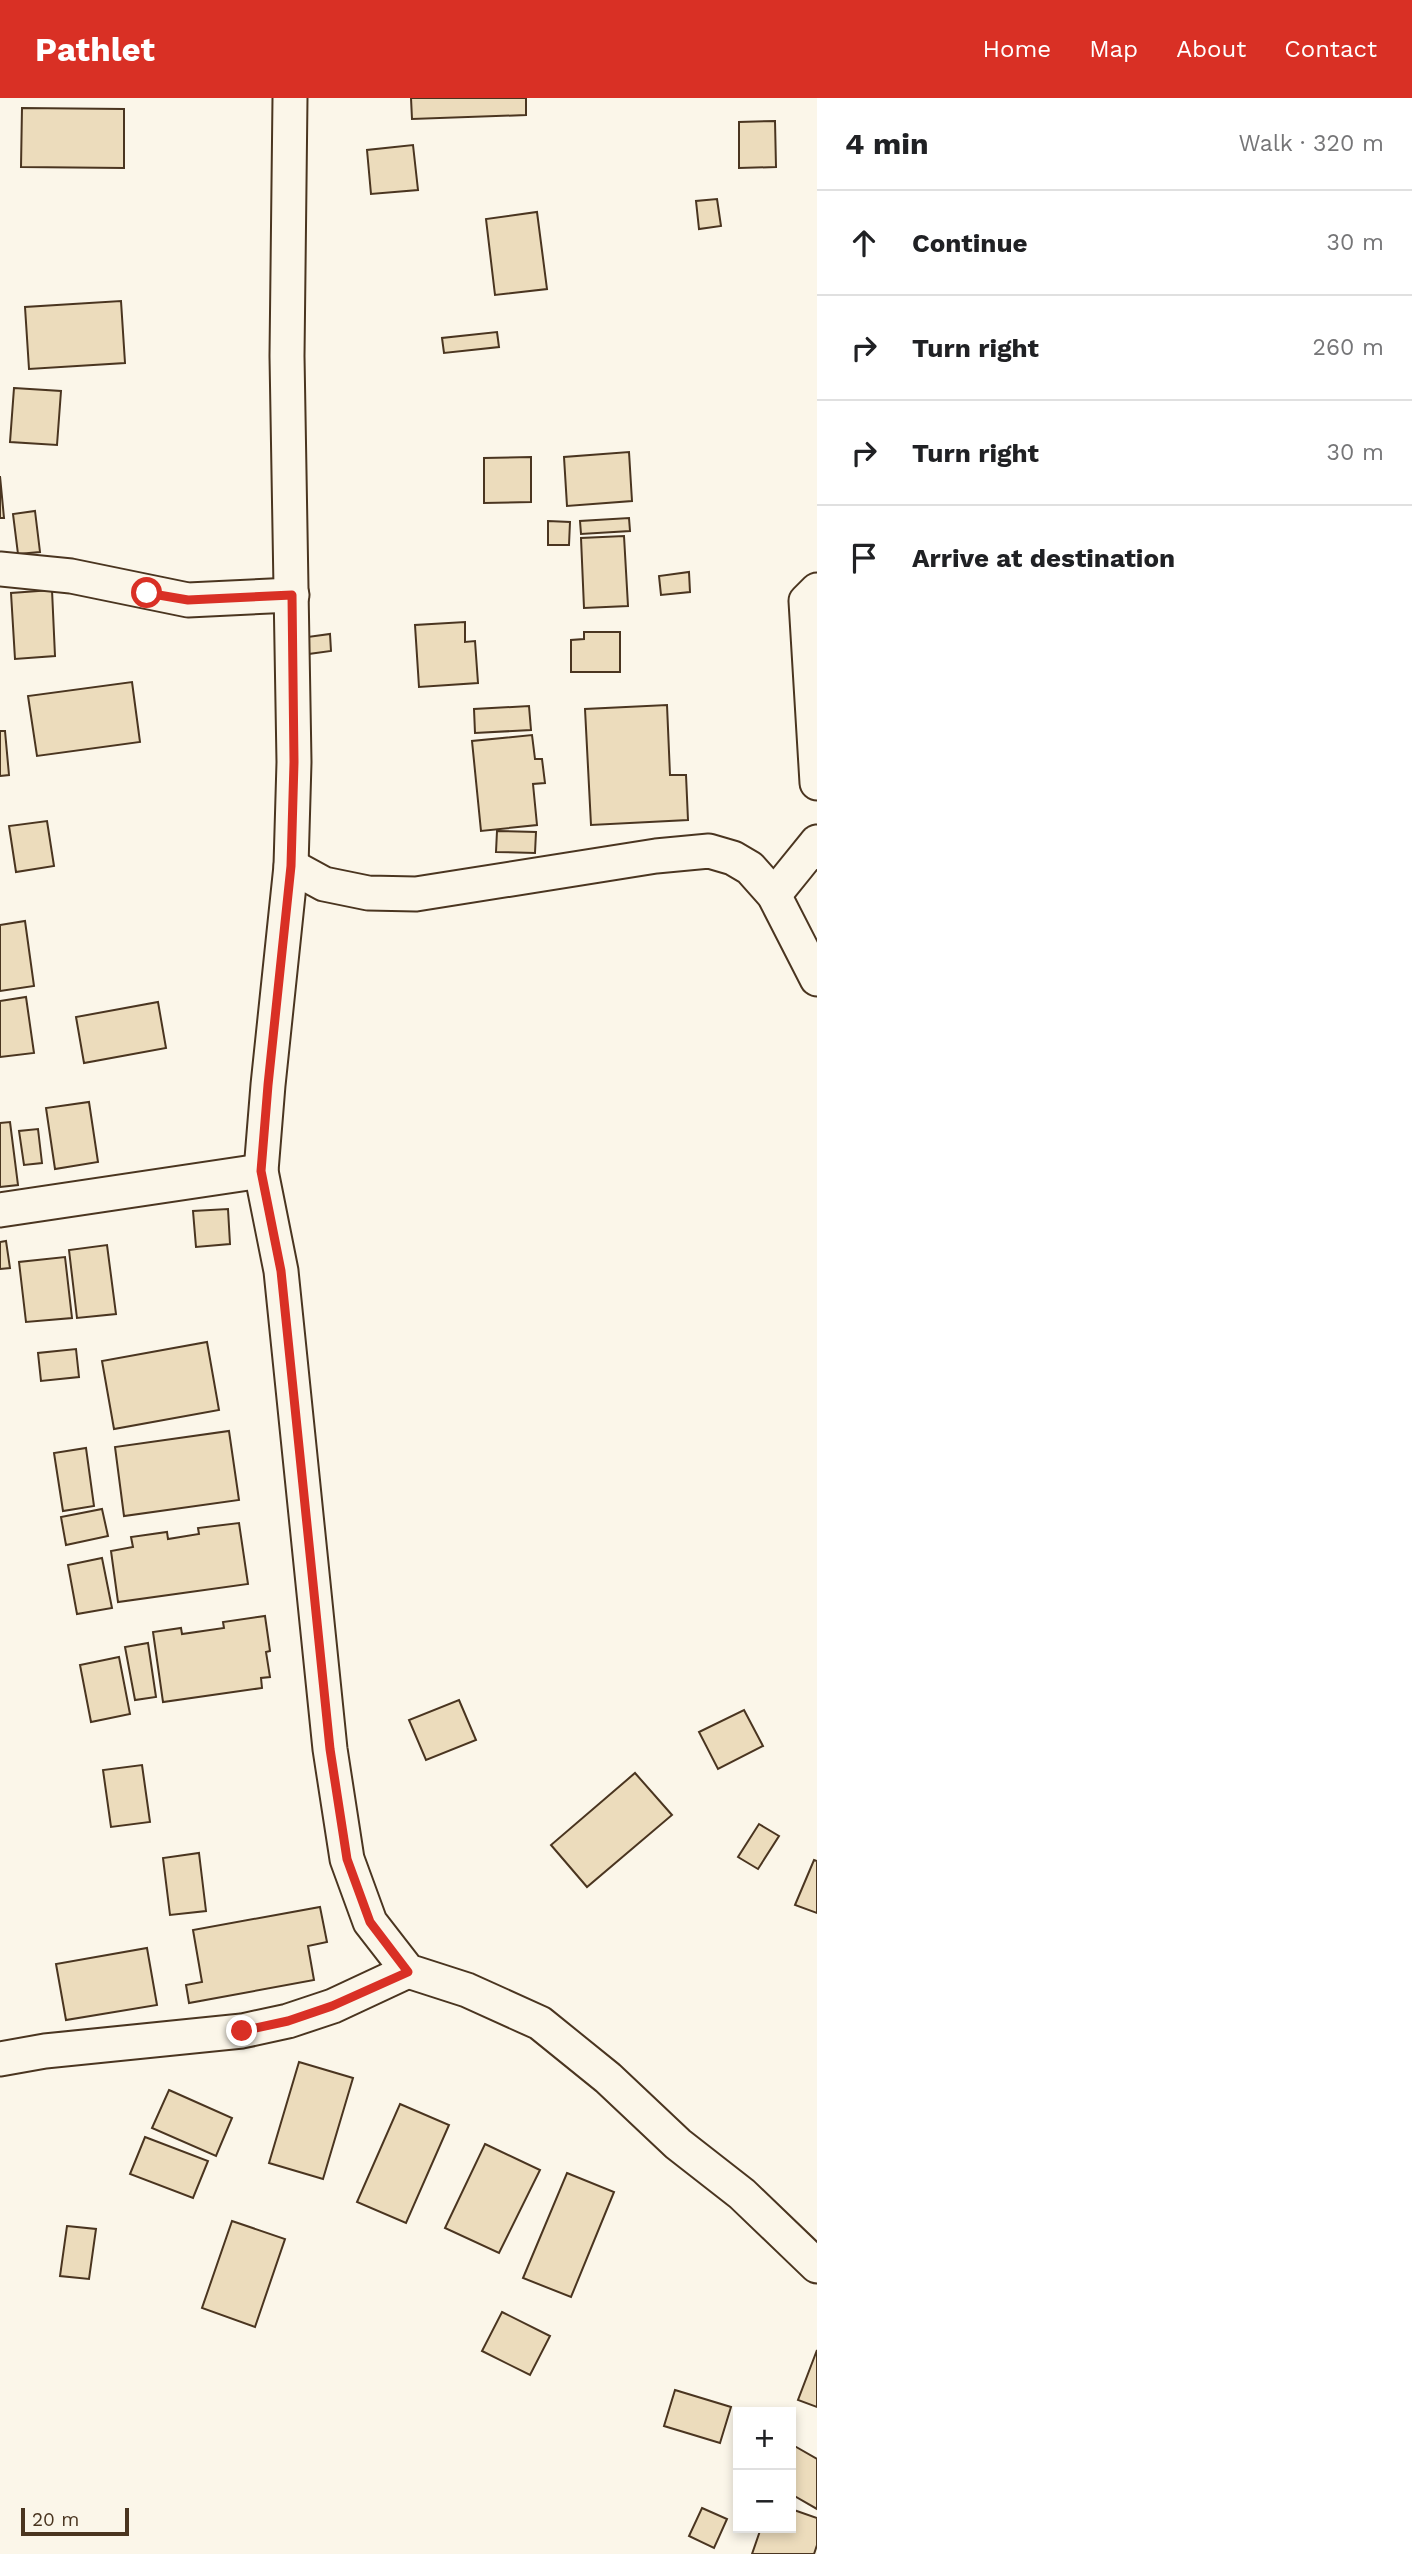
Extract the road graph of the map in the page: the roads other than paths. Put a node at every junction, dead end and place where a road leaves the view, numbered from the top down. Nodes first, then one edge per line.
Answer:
1 (290, 98) edge
2 (0, 569) edge
3 (817, 590) edge
4 (292, 595) junction
5 (817, 783) edge
6 (817, 842) edge
7 (291, 866) junction
8 (774, 895) junction
9 (817, 979) edge
10 (261, 1171) junction
11 (0, 1210) edge
12 (408, 1972) junction
13 (0, 2059) edge
14 (817, 2266) edge

1 - 4 street
2 - 4 street
3 - 5 street
4 - 7 street
6 - 8 street
7 - 8 street
7 - 10 street
8 - 9 street
10 - 11 street
10 - 12 street
12 - 13 street
12 - 14 street

